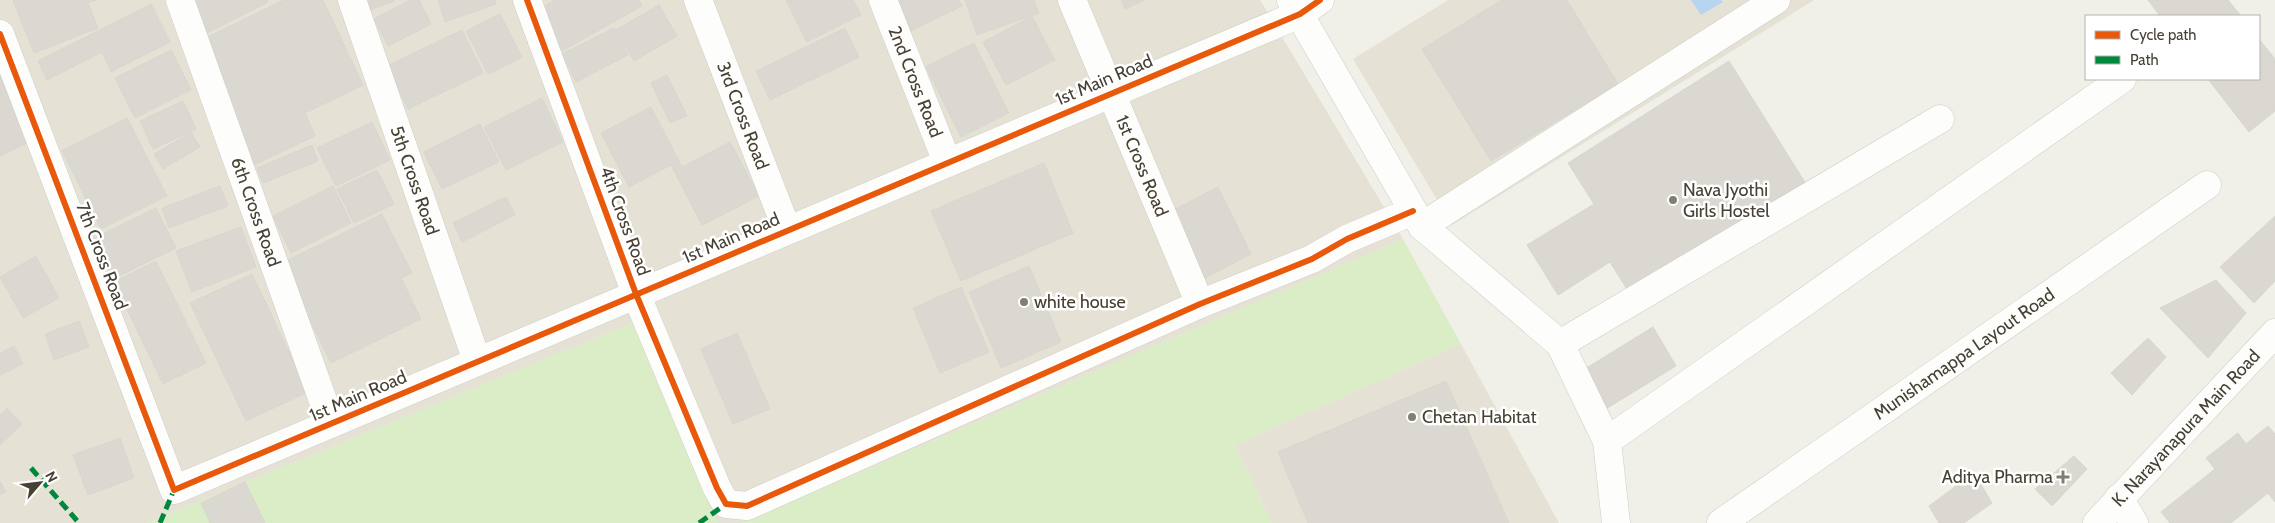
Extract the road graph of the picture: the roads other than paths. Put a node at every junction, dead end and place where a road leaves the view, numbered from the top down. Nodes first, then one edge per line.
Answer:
1 (180, 0) edge
2 (352, 0) edge
3 (527, 0) edge
4 (698, 0) edge
5 (883, 0) edge
6 (1072, 0) edge
7 (1776, 0) edge
8 (1304, 4) edge
9 (0, 34) edge
10 (2121, 80) edge
11 (1111, 93) junction
12 (1940, 119) dead end
13 (947, 162) junction
14 (2206, 185) dead end
15 (1418, 218) junction
16 (787, 230) junction
17 (636, 294) junction
18 (1200, 304) junction
19 (2274, 336) edge
20 (1560, 344) junction
21 (478, 361) junction
22 (331, 423) junction
23 (1607, 441) junction
24 (174, 490) joint
25 (2119, 498) junction
26 (1616, 523) edge
27 (1721, 523) edge
28 (2096, 523) edge
29 (2134, 523) edge

1 - 22 street, 6th Cross Road
2 - 21 street, 5th Cross Road
3 - 17 street, 4th Cross Road
4 - 16 street, 3rd Cross Road
5 - 13 street, 2nd Cross Road
6 - 11 street, 1st Cross Road
7 - 15 street
8 - 11 street, 1st Main Road
8 - 15 street
9 - 24 street, 7th Cross Road
10 - 23 street
11 - 13 street, 1st Main Road
11 - 18 street, 1st Cross Road
12 - 20 street
13 - 16 street, 1st Main Road
14 - 27 street, Munishamappa Layout Road
15 - 18 street
15 - 20 street
16 - 17 street, 1st Main Road
17 - 18 street, 4th Cross Road
17 - 21 street, 1st Main Road
19 - 25 street, K. Narayanapura Main Road
20 - 23 street
21 - 22 street, 1st Main Road
22 - 24 street, 1st Main Road
23 - 26 street
25 - 28 street, K. Narayanapura Main Road
25 - 29 street

